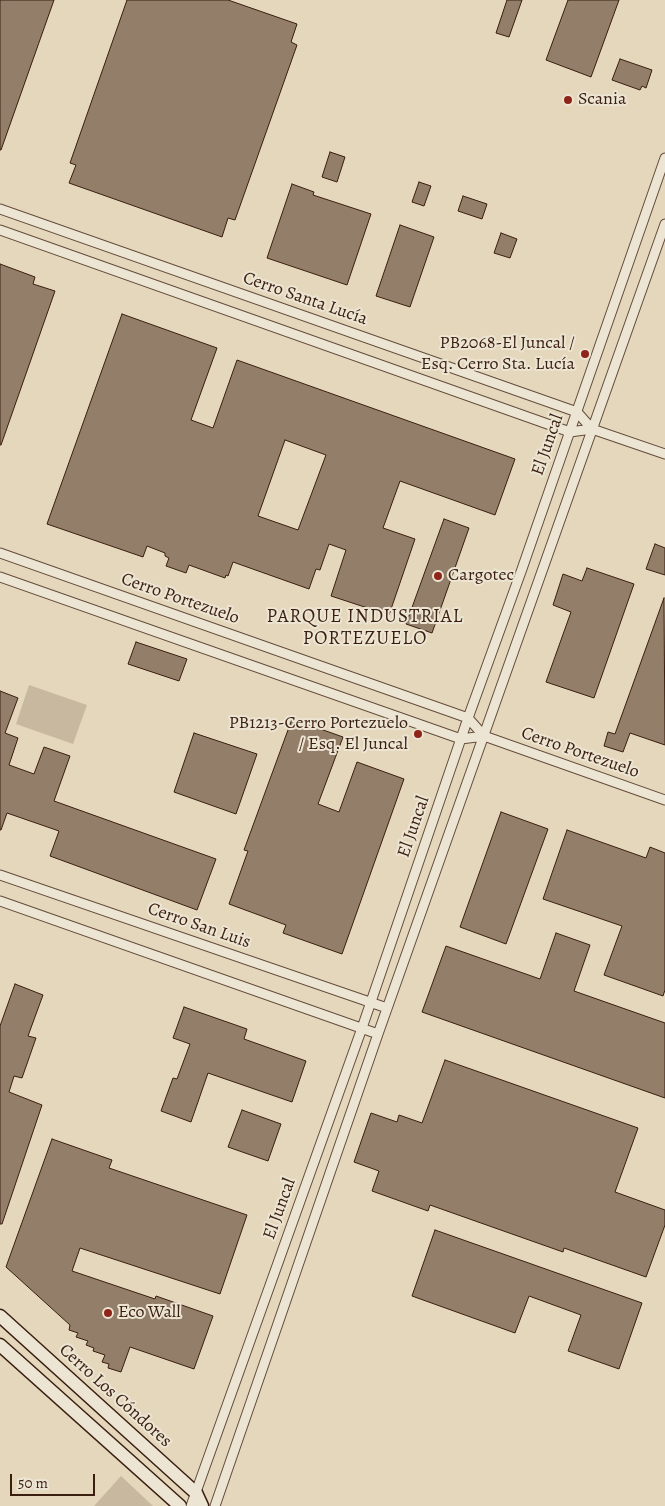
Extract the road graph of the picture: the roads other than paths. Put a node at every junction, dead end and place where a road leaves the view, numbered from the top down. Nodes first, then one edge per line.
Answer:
1 (665, 158) edge
2 (0, 209) edge
3 (665, 224) edge
4 (0, 230) edge
5 (577, 412) junction
6 (592, 429) junction
7 (570, 432) junction
8 (665, 454) edge
9 (0, 553) edge
10 (0, 577) edge
11 (468, 718) junction
12 (484, 736) junction
13 (461, 739) junction
14 (665, 800) edge
15 (0, 875) edge
16 (0, 901) edge
17 (371, 1003) junction
18 (387, 1008) junction
19 (362, 1028) junction
20 (378, 1034) junction
21 (0, 1316) edge
22 (0, 1345) edge
23 (196, 1493) junction
24 (180, 1506) edge
25 (191, 1506) edge
26 (202, 1506) edge
27 (215, 1506) edge

1 - 5 street, El Juncal
2 - 5 street, Cerro Santa Lucía
3 - 6 street, El Juncal
4 - 7 street, Cerro Santa Lucía
5 - 6 street, Cerro Santa Lucía
5 - 7 street, El Juncal
6 - 7 street, Cerro Santa Lucía
6 - 8 street, Cerro Santa Lucía
6 - 12 street, El Juncal
7 - 11 street, El Juncal
9 - 11 street, Cerro Portezuelo
10 - 13 street, Cerro Portezuelo
11 - 12 street, Cerro Portezuelo
11 - 13 street, El Juncal
12 - 13 street, Cerro Portezuelo
12 - 14 street, Cerro Portezuelo
12 - 18 street, El Juncal
13 - 17 street, El Juncal
15 - 17 street, Cerro San Luis
16 - 19 street
17 - 18 street, Cerro San Luis
17 - 19 street, El Juncal
18 - 20 street, El Juncal
19 - 20 street
19 - 23 street, El Juncal
20 - 27 street, El Juncal
21 - 23 street, Cerro Los Cóndores
22 - 24 street
23 - 25 street, El Juncal
23 - 26 street, Cerro Los Cóndores

